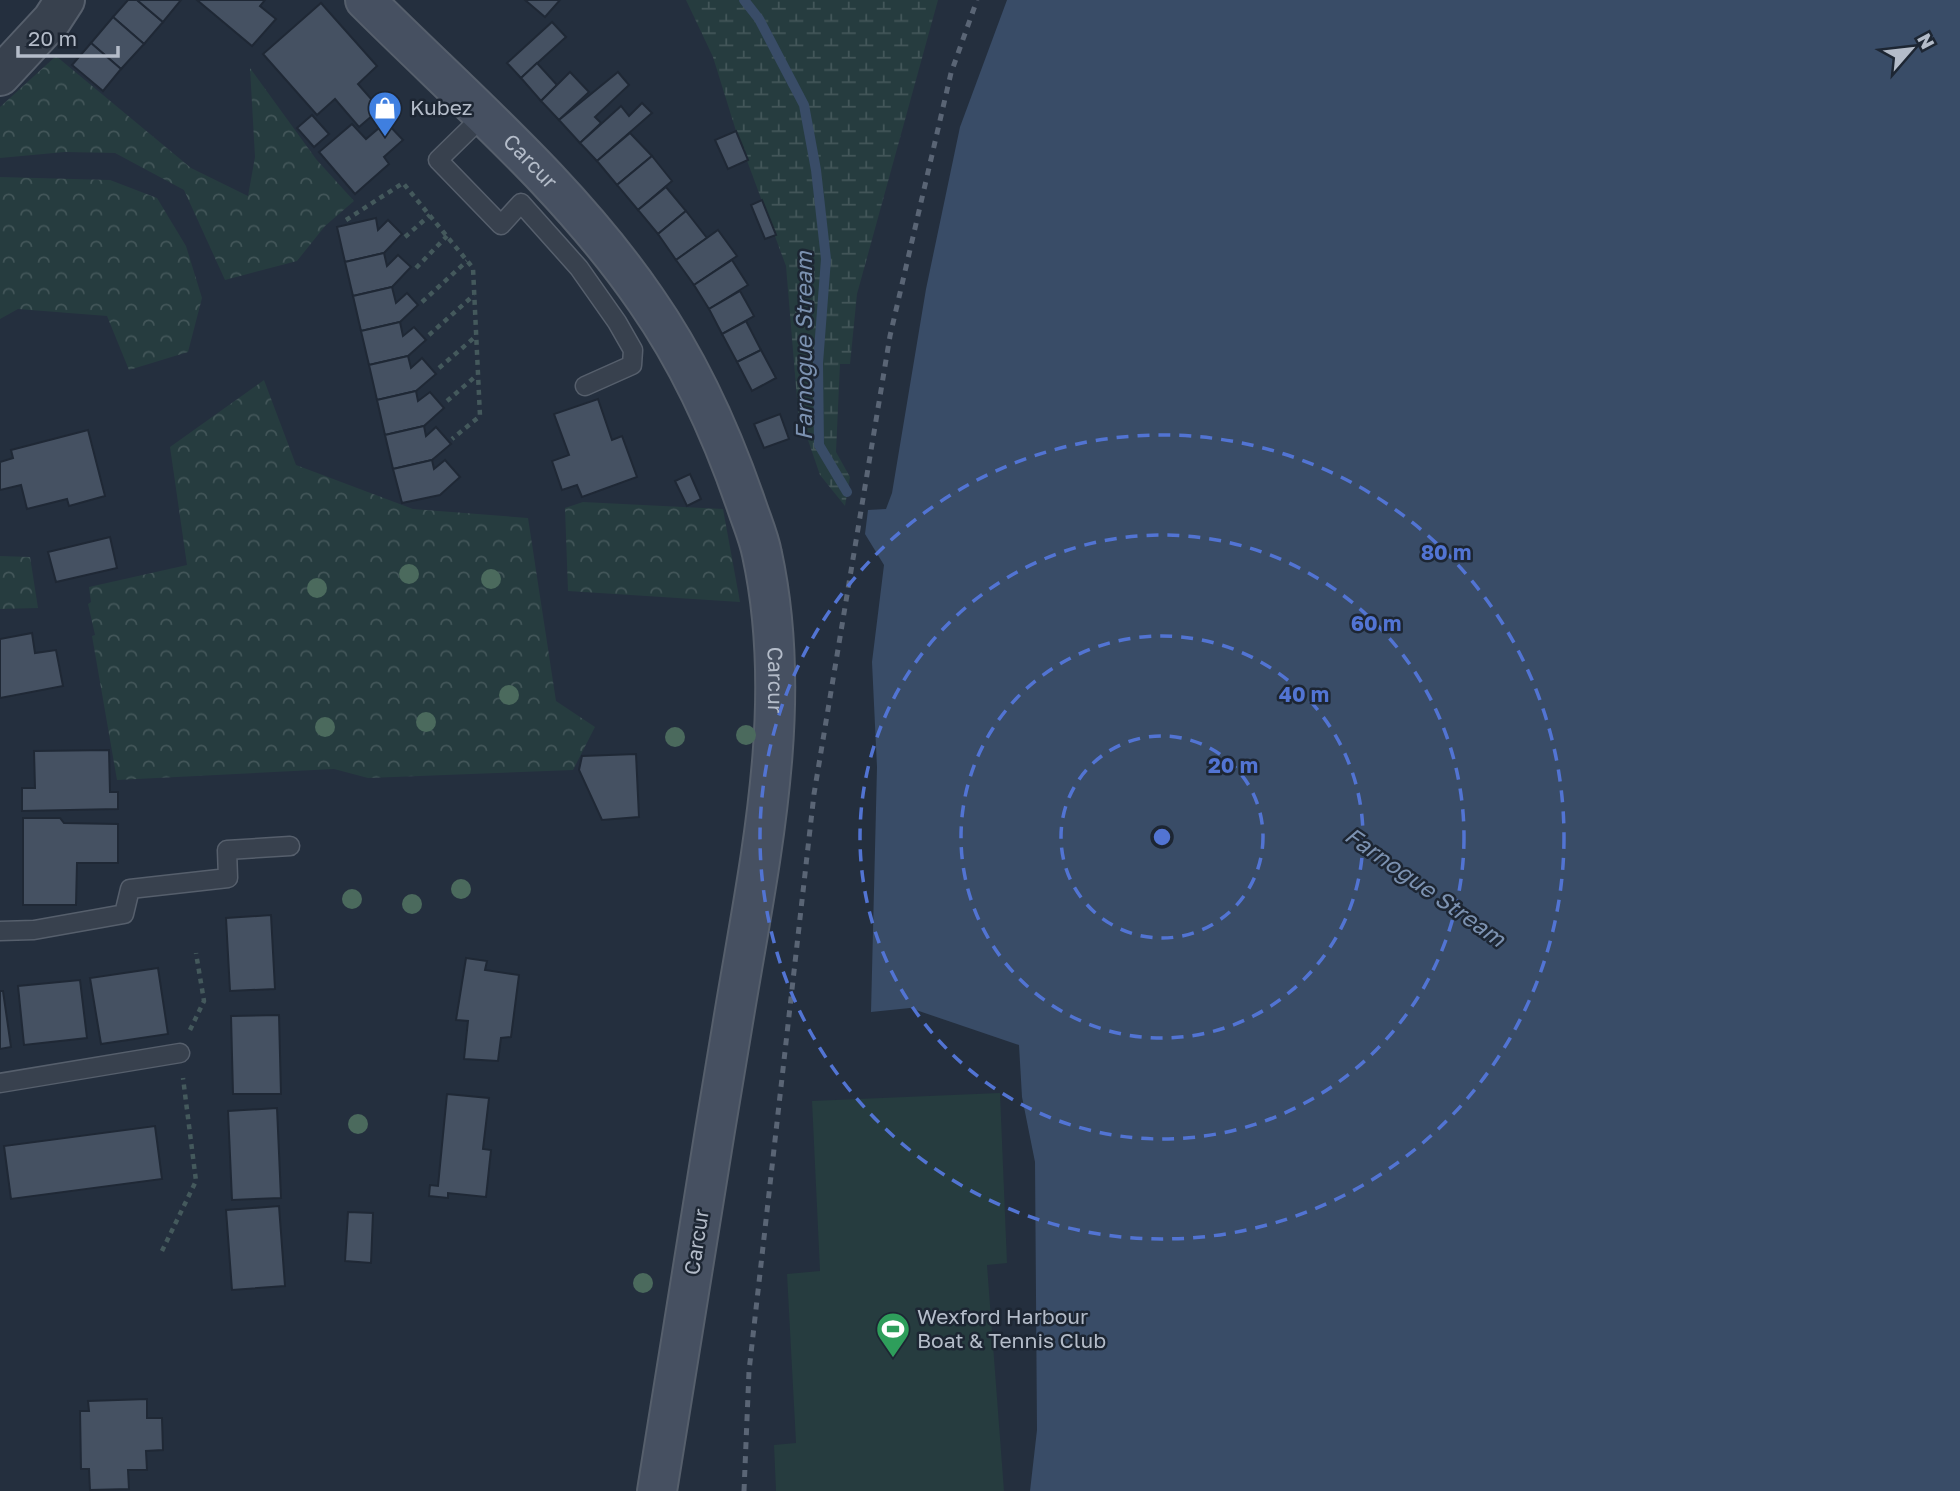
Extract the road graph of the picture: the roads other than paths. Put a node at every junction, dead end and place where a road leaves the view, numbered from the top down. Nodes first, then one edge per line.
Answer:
1 (65, 0) edge
2 (381, 5) edge
3 (0, 76) edge
4 (484, 115) junction
5 (584, 386) dead end
6 (290, 846) dead end
7 (0, 931) edge
8 (180, 1053) road end
9 (0, 1083) edge
10 (657, 1491) edge

1 - 3 street
2 - 4 main road, Carcur
4 - 5 lane
4 - 10 main road, Carcur
6 - 7 lane
8 - 9 lane

